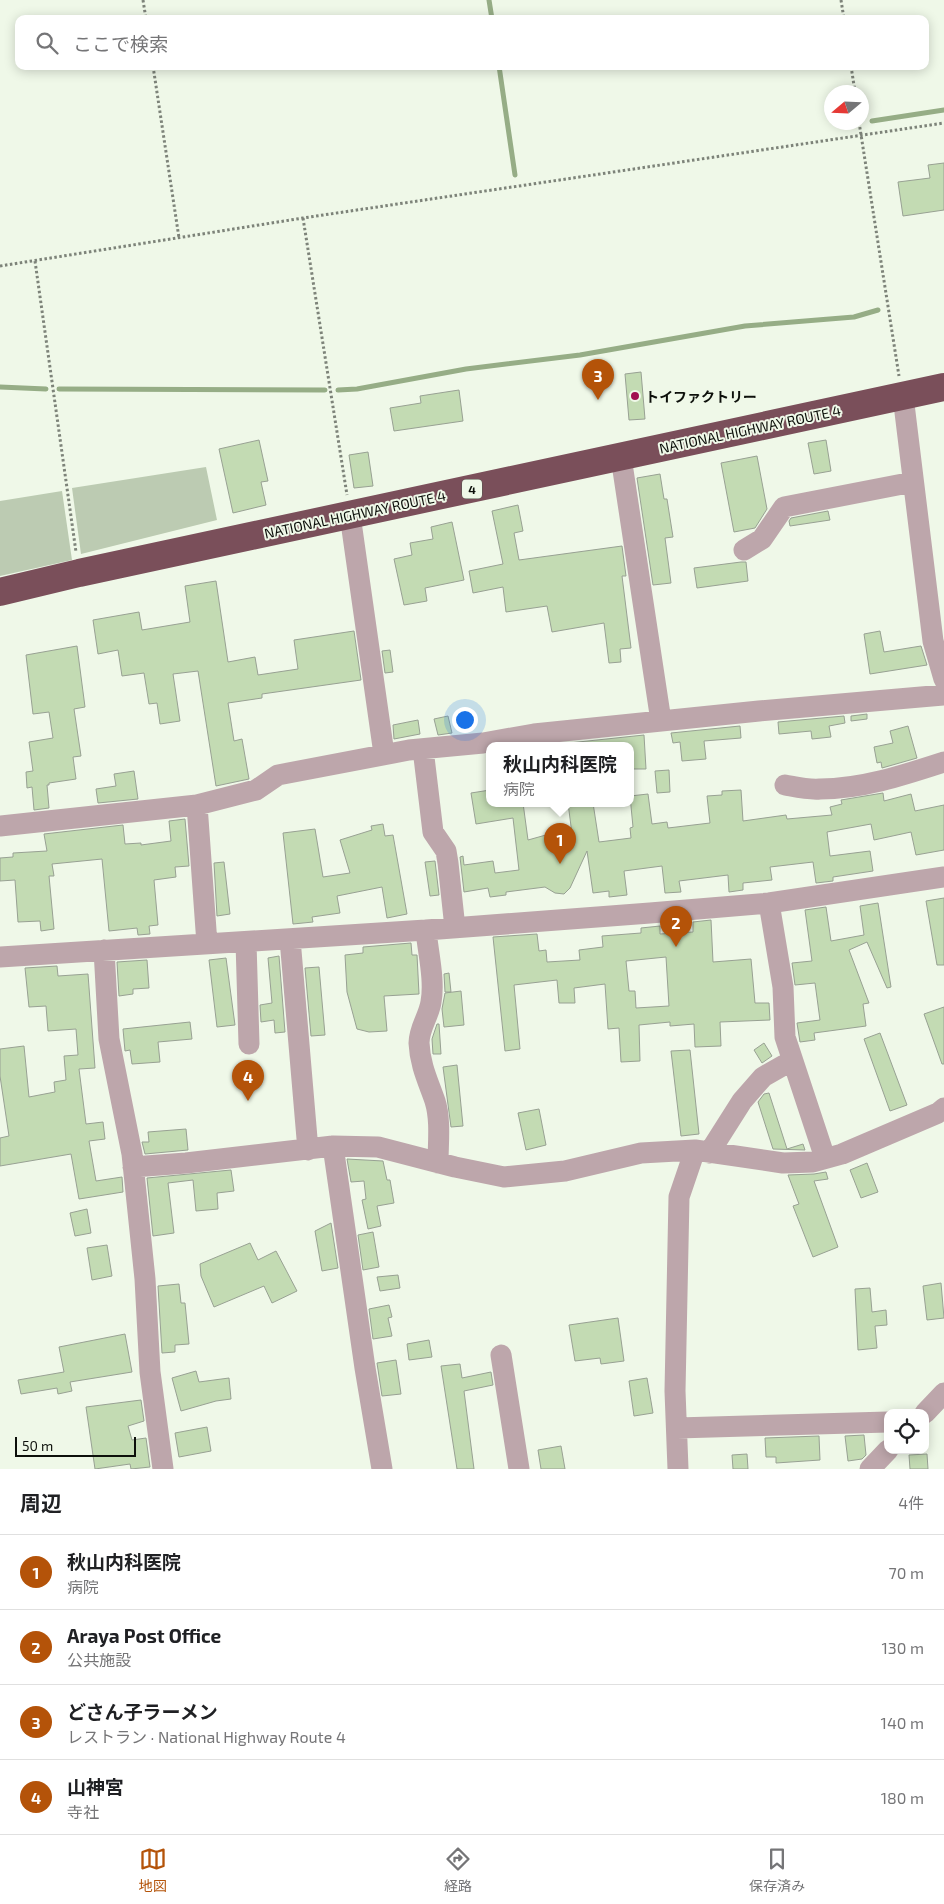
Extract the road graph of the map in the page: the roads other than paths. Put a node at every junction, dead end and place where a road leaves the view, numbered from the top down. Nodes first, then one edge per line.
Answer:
1 (944, 387) edge
2 (902, 396) junction
3 (621, 457) junction
4 (913, 482) junction
5 (350, 515) junction
6 (744, 550) dead end
7 (0, 592) edge
8 (939, 639) edge
9 (944, 678) edge
10 (944, 695) edge
11 (661, 721) junction
12 (486, 742) edge
13 (489, 742) edge
14 (423, 748) junction
15 (384, 754) junction
16 (944, 762) edge
17 (785, 785) dead end
18 (197, 805) junction
19 (0, 826) edge
20 (944, 877) edge
21 (769, 903) junction
22 (454, 928) junction
23 (426, 930) junction
24 (290, 939) junction
25 (246, 942) junction
26 (207, 944) junction
27 (104, 950) junction
28 (0, 957) edge
29 (249, 1044) dead end
30 (791, 1061) junction
31 (944, 1108) edge
32 (333, 1146) junction
33 (308, 1150) junction
34 (702, 1151) junction
35 (824, 1158) junction
36 (438, 1163) junction
37 (133, 1167) junction
38 (501, 1355) dead end
39 (944, 1393) edge
40 (929, 1409) edge
41 (884, 1422) edge
42 (677, 1428) junction
43 (884, 1454) edge
44 (163, 1469) edge
45 (382, 1469) edge
46 (519, 1469) edge
47 (678, 1469) edge
48 (870, 1469) edge

1 - 2 highway, NATIONAL HIGHWAY ROUTE 4 / 4
2 - 3 highway, NATIONAL HIGHWAY ROUTE 4 / 4
2 - 4 street
3 - 5 highway, NATIONAL HIGHWAY ROUTE 4 / 4
3 - 11 street
4 - 6 street
4 - 8 street
5 - 7 highway, NATIONAL HIGHWAY ROUTE 4 / 4
5 - 15 street
8 - 9 street
10 - 11 street
11 - 13 street
12 - 14 street
14 - 15 street
14 - 22 street
15 - 18 street
16 - 17 street
18 - 19 street
18 - 26 street
20 - 21 street
21 - 22 street
21 - 30 street
22 - 23 street
23 - 24 street
23 - 36 street
24 - 25 street
24 - 33 street
25 - 26 street
25 - 29 street
26 - 27 street
27 - 28 street
27 - 37 street
30 - 34 street
30 - 35 street
31 - 35 street
32 - 33 street
32 - 36 street
32 - 45 street
33 - 37 street
34 - 35 street
34 - 36 street
34 - 42 street
37 - 44 street
38 - 46 street
39 - 40 street
41 - 42 street
42 - 47 street
43 - 48 street

